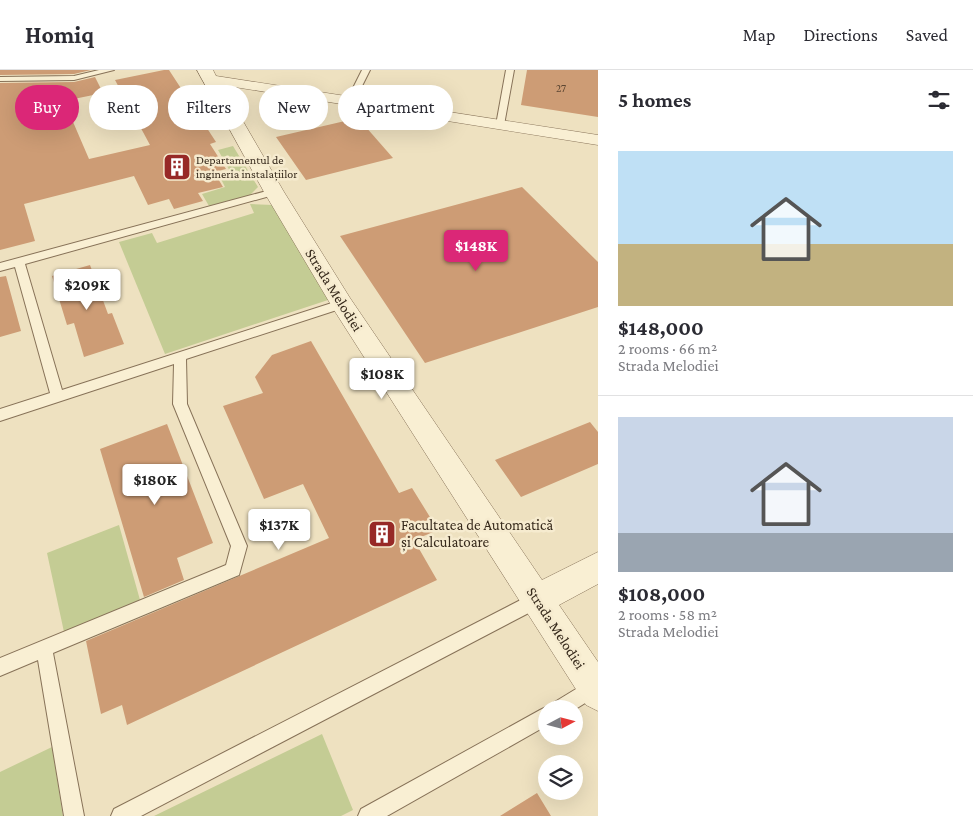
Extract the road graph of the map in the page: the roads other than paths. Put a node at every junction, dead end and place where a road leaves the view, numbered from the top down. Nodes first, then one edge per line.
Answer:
1 (110, 70) edge
2 (366, 70) edge
3 (510, 70) edge
4 (209, 75) edge
5 (0, 79) edge
6 (358, 85) edge
7 (338, 100) edge
8 (453, 118) edge
9 (500, 125) junction
10 (598, 140) edge
11 (274, 192) junction
12 (20, 264) junction
13 (0, 267) edge
14 (342, 304) junction
15 (180, 357) junction
16 (57, 394) junction
17 (0, 415) edge
18 (598, 567) edge
19 (538, 599) junction
20 (44, 648) junction
21 (0, 667) edge
22 (596, 690) edge
23 (577, 700) edge
24 (538, 720) edge
25 (74, 816) edge
26 (122, 816) edge
27 (368, 816) edge

1 - 5 lane
2 - 6 lane
3 - 9 lane
4 - 7 street
4 - 11 street, Strada Melodiei
8 - 9 street
9 - 10 street
11 - 12 lane
11 - 14 street, Strada Melodiei
12 - 13 lane
12 - 16 lane
14 - 15 lane
14 - 19 street, Strada Melodiei
15 - 16 lane
15 - 20 lane
16 - 17 lane
18 - 19 street
19 - 22 street, Strada Melodiei
19 - 26 lane
20 - 21 lane
20 - 25 lane
22 - 23 lane
24 - 27 lane

